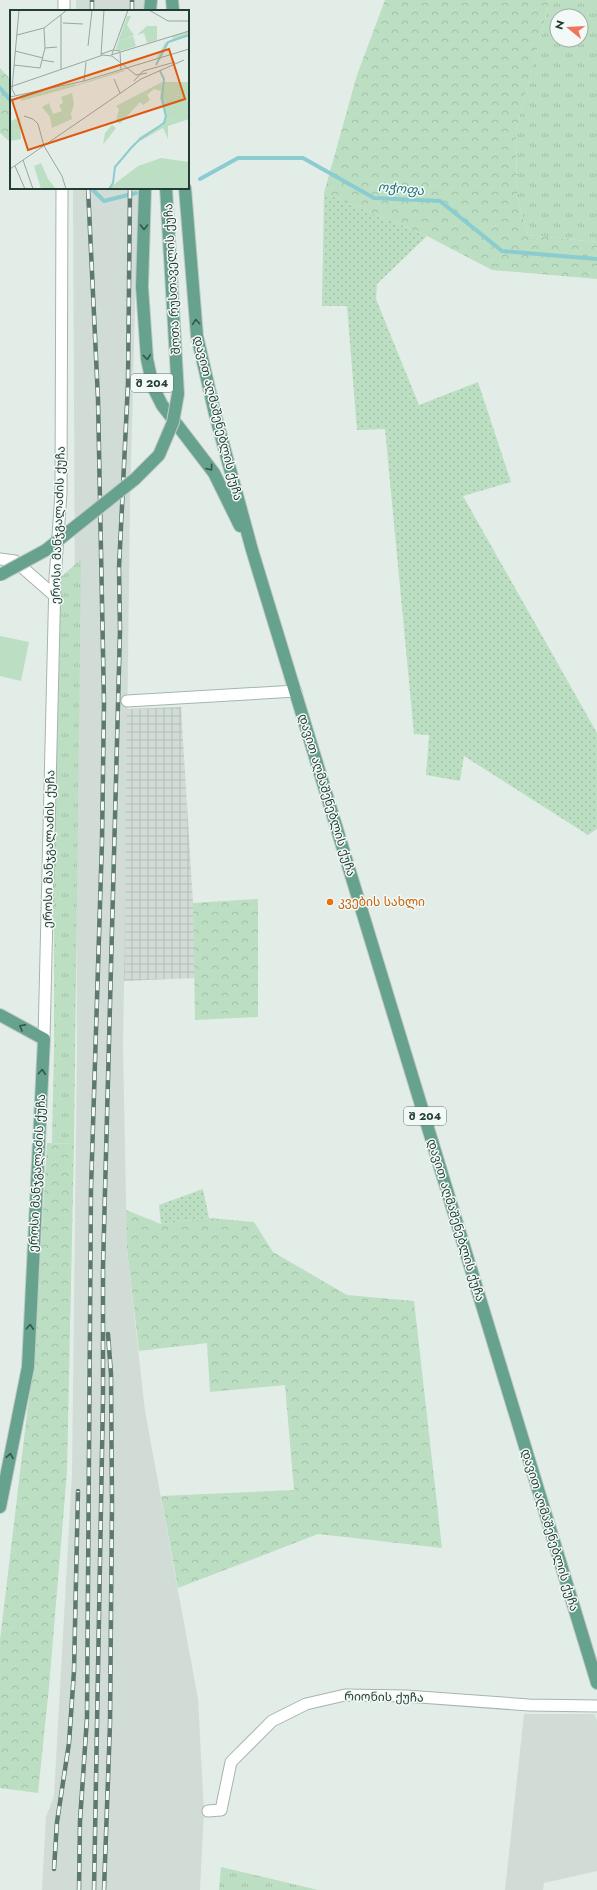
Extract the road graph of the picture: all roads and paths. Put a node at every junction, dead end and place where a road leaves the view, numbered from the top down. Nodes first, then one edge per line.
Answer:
1 (151, 0) edge
2 (172, 0) edge
3 (150, 10) edge
4 (173, 10) edge
5 (62, 189) edge
6 (145, 189) edge
7 (166, 189) edge
8 (185, 189) edge
9 (252, 550) junction
10 (0, 559) edge
11 (0, 575) edge
12 (55, 596) junction
13 (296, 691) junction
14 (127, 701) dead end
15 (0, 1015) edge
16 (44, 1039) junction
17 (0, 1508) edge
18 (597, 1683) edge
19 (597, 1706) edge
20 (208, 1811) dead end

1 - 3 main road
2 - 4 main road
5 - 12 street, ეროსი მანჯგალაძის ქუჩა
6 -> 9 main road, დავით აღმაშენებლის ქუჩა / შ 204
7 - 11 main road, შოთა რუსთაველის ქუჩა, bridge
9 -> 8 main road, დავით აღმაშენებლის ქუჩა / შ 204
9 - 13 main road, დავით აღმაშენებლის ქუჩა / შ 204
10 - 12 street
12 - 16 street, ეროსი მანჯგალაძის ქუჩა
13 - 14 street
13 - 18 main road, დავით აღმაშენებლის ქუჩა / შ 204
16 -> 15 main road
17 -> 16 main road, ეროსი მანჯგალაძის ქუჩა
19 - 20 street, რიონის ქუჩა

